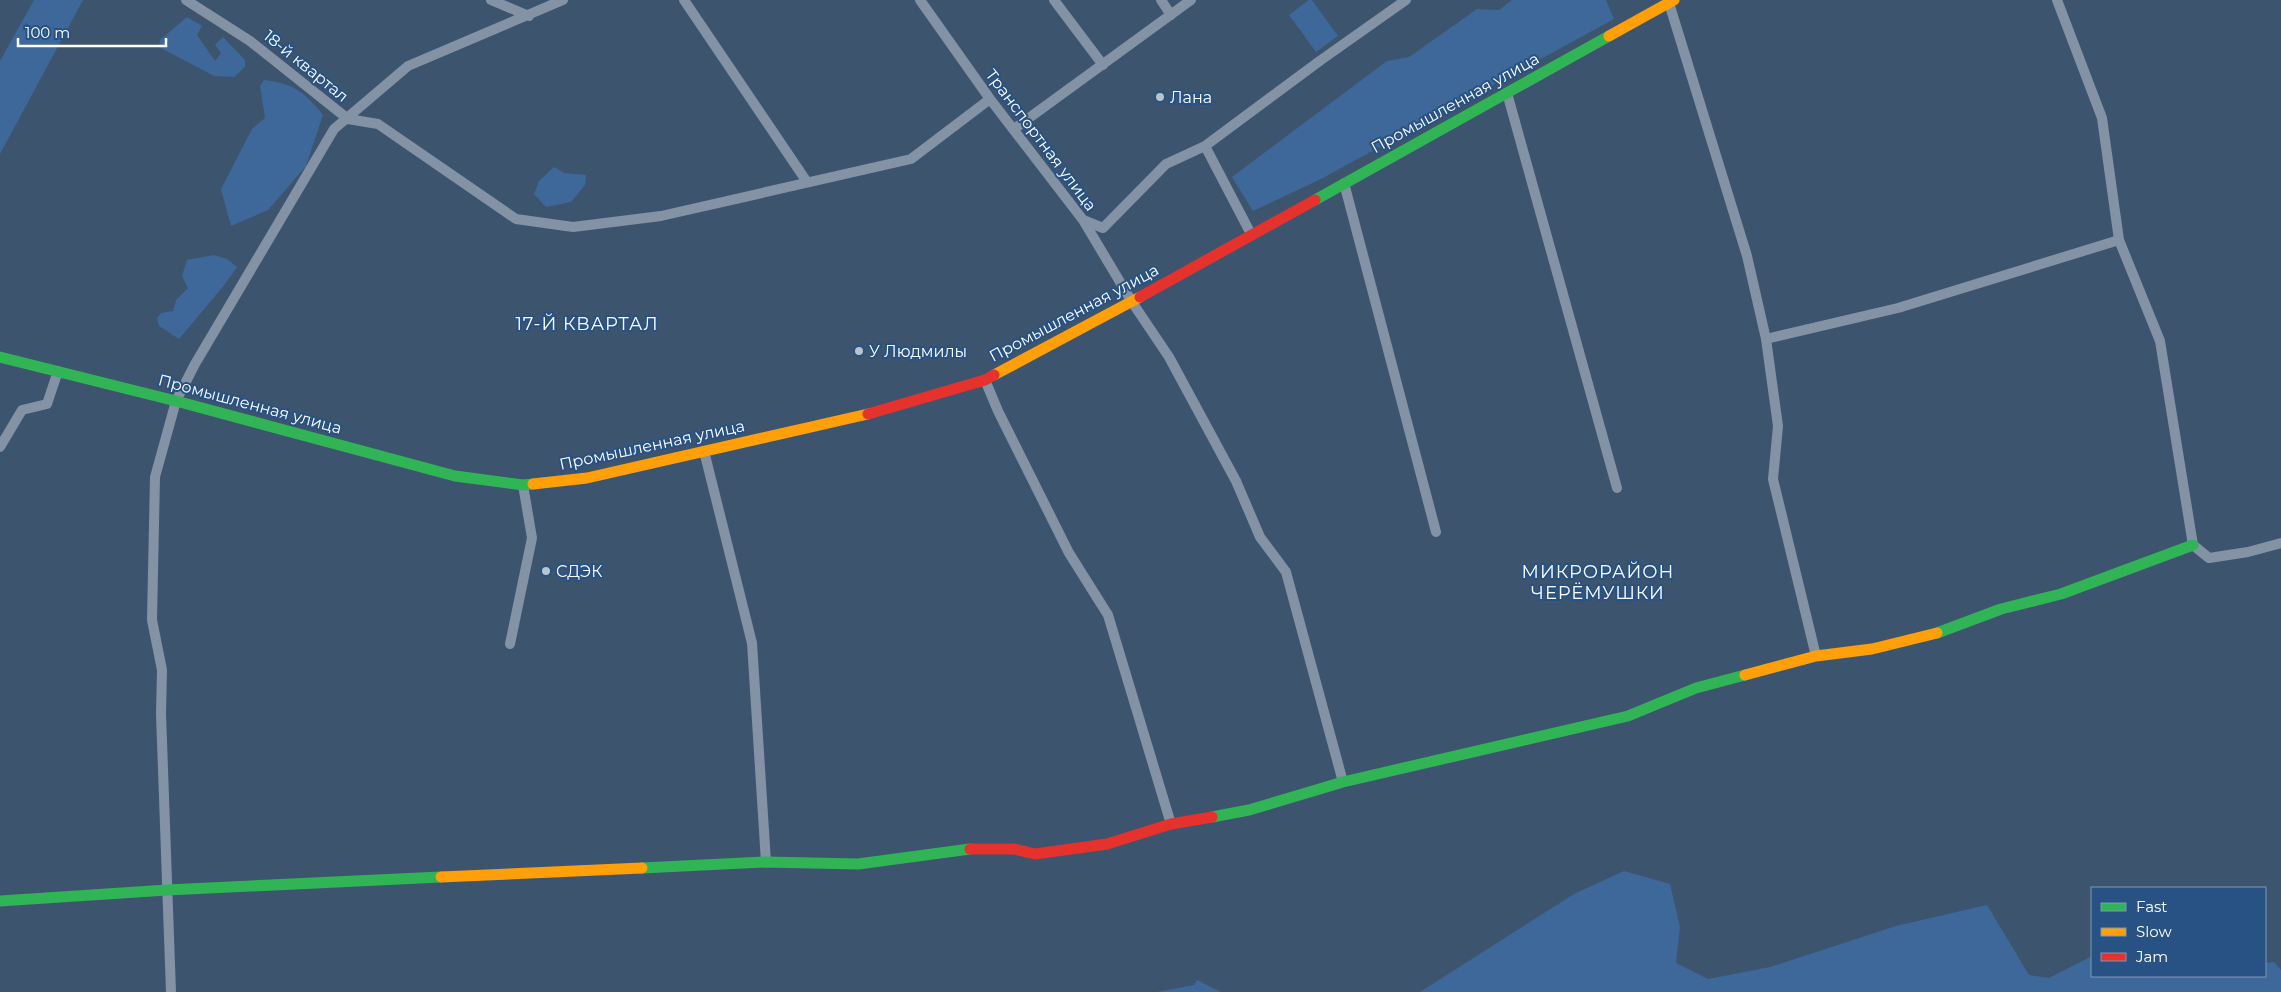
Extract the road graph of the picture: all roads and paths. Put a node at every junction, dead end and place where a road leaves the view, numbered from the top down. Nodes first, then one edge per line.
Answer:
1 (186, 0) edge
2 (491, 0) edge
3 (563, 0) edge
4 (684, 0) edge
5 (920, 0) edge
6 (1054, 0) edge
7 (1161, 0) edge
8 (1191, 0) edge
9 (1406, 0) edge
10 (2057, 0) edge
11 (1671, 1) edge
12 (1171, 15) junction
13 (529, 16) junction
14 (1102, 65) junction
15 (1507, 93) junction
16 (990, 99) junction
17 (348, 119) junction
18 (1014, 130) junction
19 (1205, 146) junction
20 (806, 182) junction
21 (1344, 183) junction
22 (1083, 220) junction
23 (1251, 234) junction
24 (2119, 240) junction
25 (1132, 302) junction
26 (1766, 340) junction
27 (0, 356) edge
28 (58, 372) junction
29 (985, 380) junction
30 (176, 401) junction
31 (0, 447) edge
32 (704, 451) junction
33 (523, 485) junction
34 (1618, 488) dead end
35 (1436, 532) dead end
36 (2281, 543) edge
37 (2193, 545) junction
38 (510, 644) dead end
39 (1816, 656) junction
40 (1343, 782) junction
41 (1171, 824) junction
42 (766, 862) junction
43 (167, 890) junction
44 (0, 902) edge
45 (171, 992) edge

1 - 17 street, 18-й квартал
2 - 13 street
3 - 13 street, 18-й квартал
4 - 20 street
5 - 16 street, Транспортная улица
6 - 14 street
7 - 12 street
8 - 12 street
9 - 19 street
10 - 24 street
11 - 15 street, Промышленная улица
11 - 26 street
12 - 14 street
13 - 17 street, 18-й квартал
14 - 18 street
15 - 21 street, Промышленная улица
15 - 34 street
16 - 18 street, Транспортная улица
16 - 20 street
17 - 20 street
17 - 30 street
18 - 22 street, Транспортная улица
19 - 22 street
19 - 23 street
21 - 23 street, Промышленная улица
21 - 35 street
22 - 25 street, Транспортная улица
23 - 25 street, Промышленная улица
24 - 26 street
24 - 37 street
25 - 29 street, Промышленная улица
25 - 40 street, Транспортная улица
26 - 39 street
27 - 28 street, Промышленная улица
28 - 30 street, Промышленная улица
28 - 31 street
29 - 32 street, Промышленная улица
29 - 41 street
30 - 33 street, Промышленная улица
30 - 43 street
32 - 33 street, Промышленная улица
32 - 42 street
33 - 38 street
36 - 37 street
37 - 39 street
39 - 40 street
40 - 41 street
41 - 42 street
42 - 43 street
43 - 44 street
43 - 45 street

